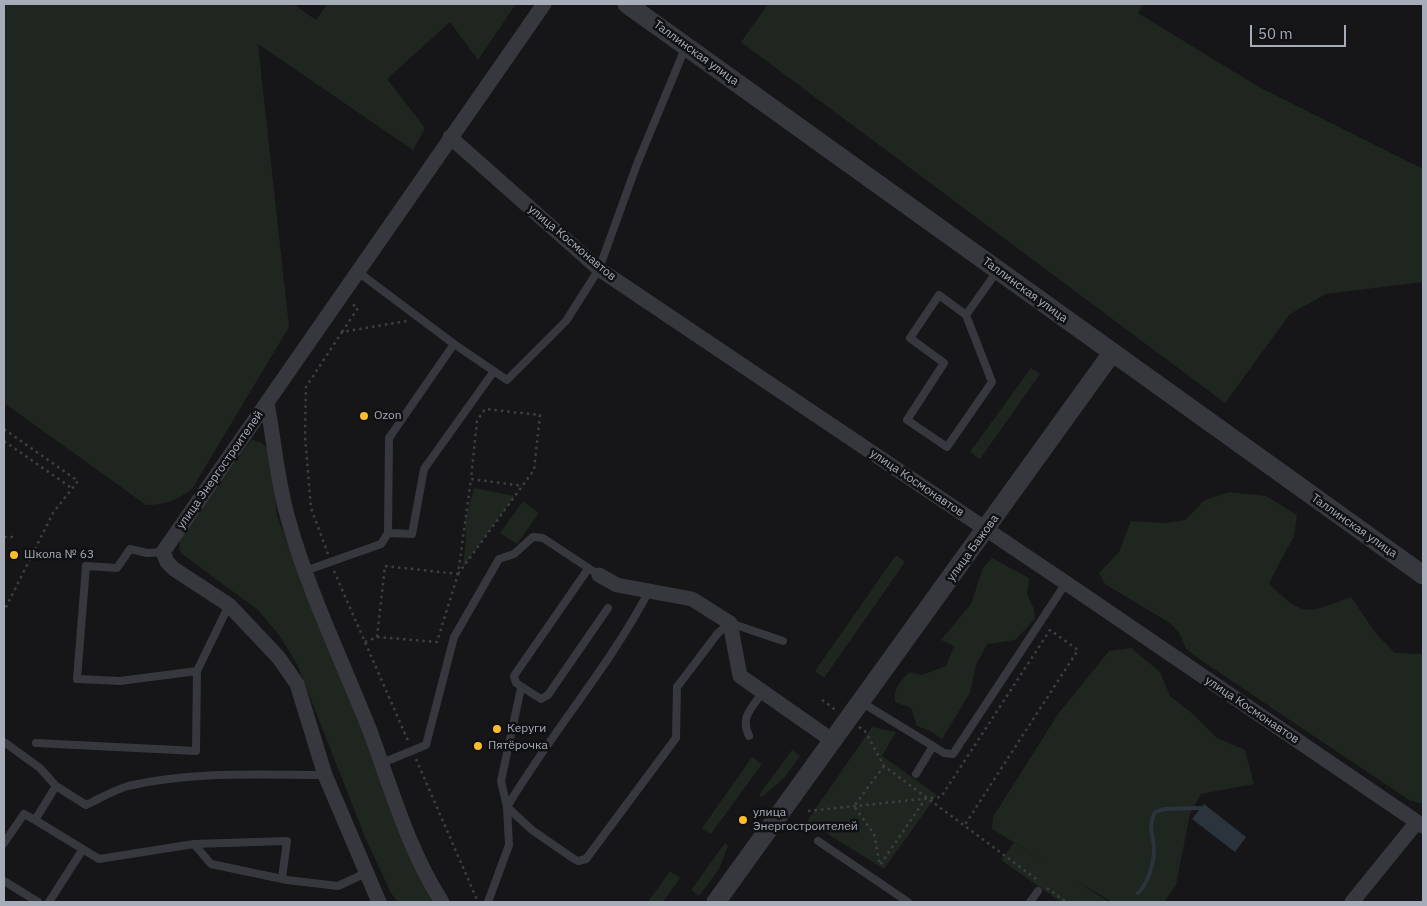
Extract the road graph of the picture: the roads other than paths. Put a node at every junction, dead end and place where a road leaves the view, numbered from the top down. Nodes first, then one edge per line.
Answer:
1 (544, 4) edge
2 (627, 4) edge
3 (686, 46) junction
4 (450, 137) junction
5 (599, 269) junction
6 (998, 270) junction
7 (358, 272) junction
8 (966, 315) junction
9 (454, 344) junction
10 (1112, 353) junction
11 (494, 371) junction
12 (268, 403) junction
13 (241, 441) junction
14 (275, 445) junction
15 (987, 529) junction
16 (388, 533) junction
17 (163, 552) junction
18 (305, 571) junction
19 (594, 572) junction
20 (1423, 575) edge
21 (1066, 583) junction
22 (649, 591) junction
23 (229, 605) junction
24 (608, 608) dead end
25 (730, 623) junction
26 (783, 640) dead end
27 (197, 671) junction
28 (521, 688) junction
29 (762, 693) junction
30 (860, 702) junction
31 (749, 736) dead end
32 (833, 741) junction
33 (4, 742) edge
34 (36, 743) dead end
35 (933, 746) junction
36 (382, 763) junction
37 (916, 774) dead end
38 (325, 775) junction
39 (56, 786) junction
40 (507, 807) junction
41 (35, 820) junction
42 (1420, 824) edge
43 (818, 841) dead end
44 (4, 843) edge
45 (194, 844) junction
46 (83, 849) junction
47 (366, 873) junction
48 (282, 878) junction
49 (4, 881) edge
50 (1038, 891) dead end
51 (38, 902) edge
52 (48, 902) edge
53 (379, 902) edge
54 (442, 902) edge
55 (488, 902) edge
56 (716, 902) edge
57 (908, 902) edge
58 (1030, 902) edge
59 (1352, 902) edge

1 - 4 street
2 - 3 street, Таллинская улица
3 - 5 lane
3 - 6 street, Таллинская улица
4 - 5 street, улица Космонавтов
4 - 7 street
5 - 11 lane
5 - 15 street, улица Космонавтов
6 - 8 lane
6 - 10 street, Таллинская улица
7 - 9 lane
7 - 12 street
8 - 8 lane
9 - 11 lane
9 - 16 lane
10 - 15 street, улица Бажова
10 - 20 street, Таллинская улица
11 - 16 lane
12 - 13 street, улица Энергостроителей
12 - 14 street, улица Энергостроителей
13 - 14 street
13 - 17 street, улица Энергостроителей
14 - 18 street, улица Энергостроителей
15 - 21 street, улица Космонавтов
15 - 30 street, улица Бажова
16 - 18 lane
17 - 23 street
17 - 27 lane
18 - 36 street, улица Энергостроителей
19 - 22 street
19 - 28 lane
19 - 36 lane
21 - 35 lane
21 - 42 street, улица Космонавтов
22 - 25 street
22 - 40 lane
23 - 27 lane
23 - 38 street
24 - 28 lane
25 - 26 lane
25 - 29 street
25 - 40 lane
27 - 34 lane
28 - 40 lane
29 - 31 lane
29 - 32 street
30 - 32 street, улица Бажова
30 - 35 lane
32 - 56 street, улица Бажова
33 - 39 lane
35 - 37 lane
36 - 54 street, улица Энергостроителей
38 - 39 lane
38 - 47 street
39 - 41 lane
40 - 55 lane
41 - 44 lane
41 - 46 lane
42 - 59 street
43 - 57 lane
45 - 46 lane
45 - 48 lane
45 - 48 lane
46 - 52 lane
47 - 48 lane
47 - 53 street
49 - 51 lane
50 - 58 lane

